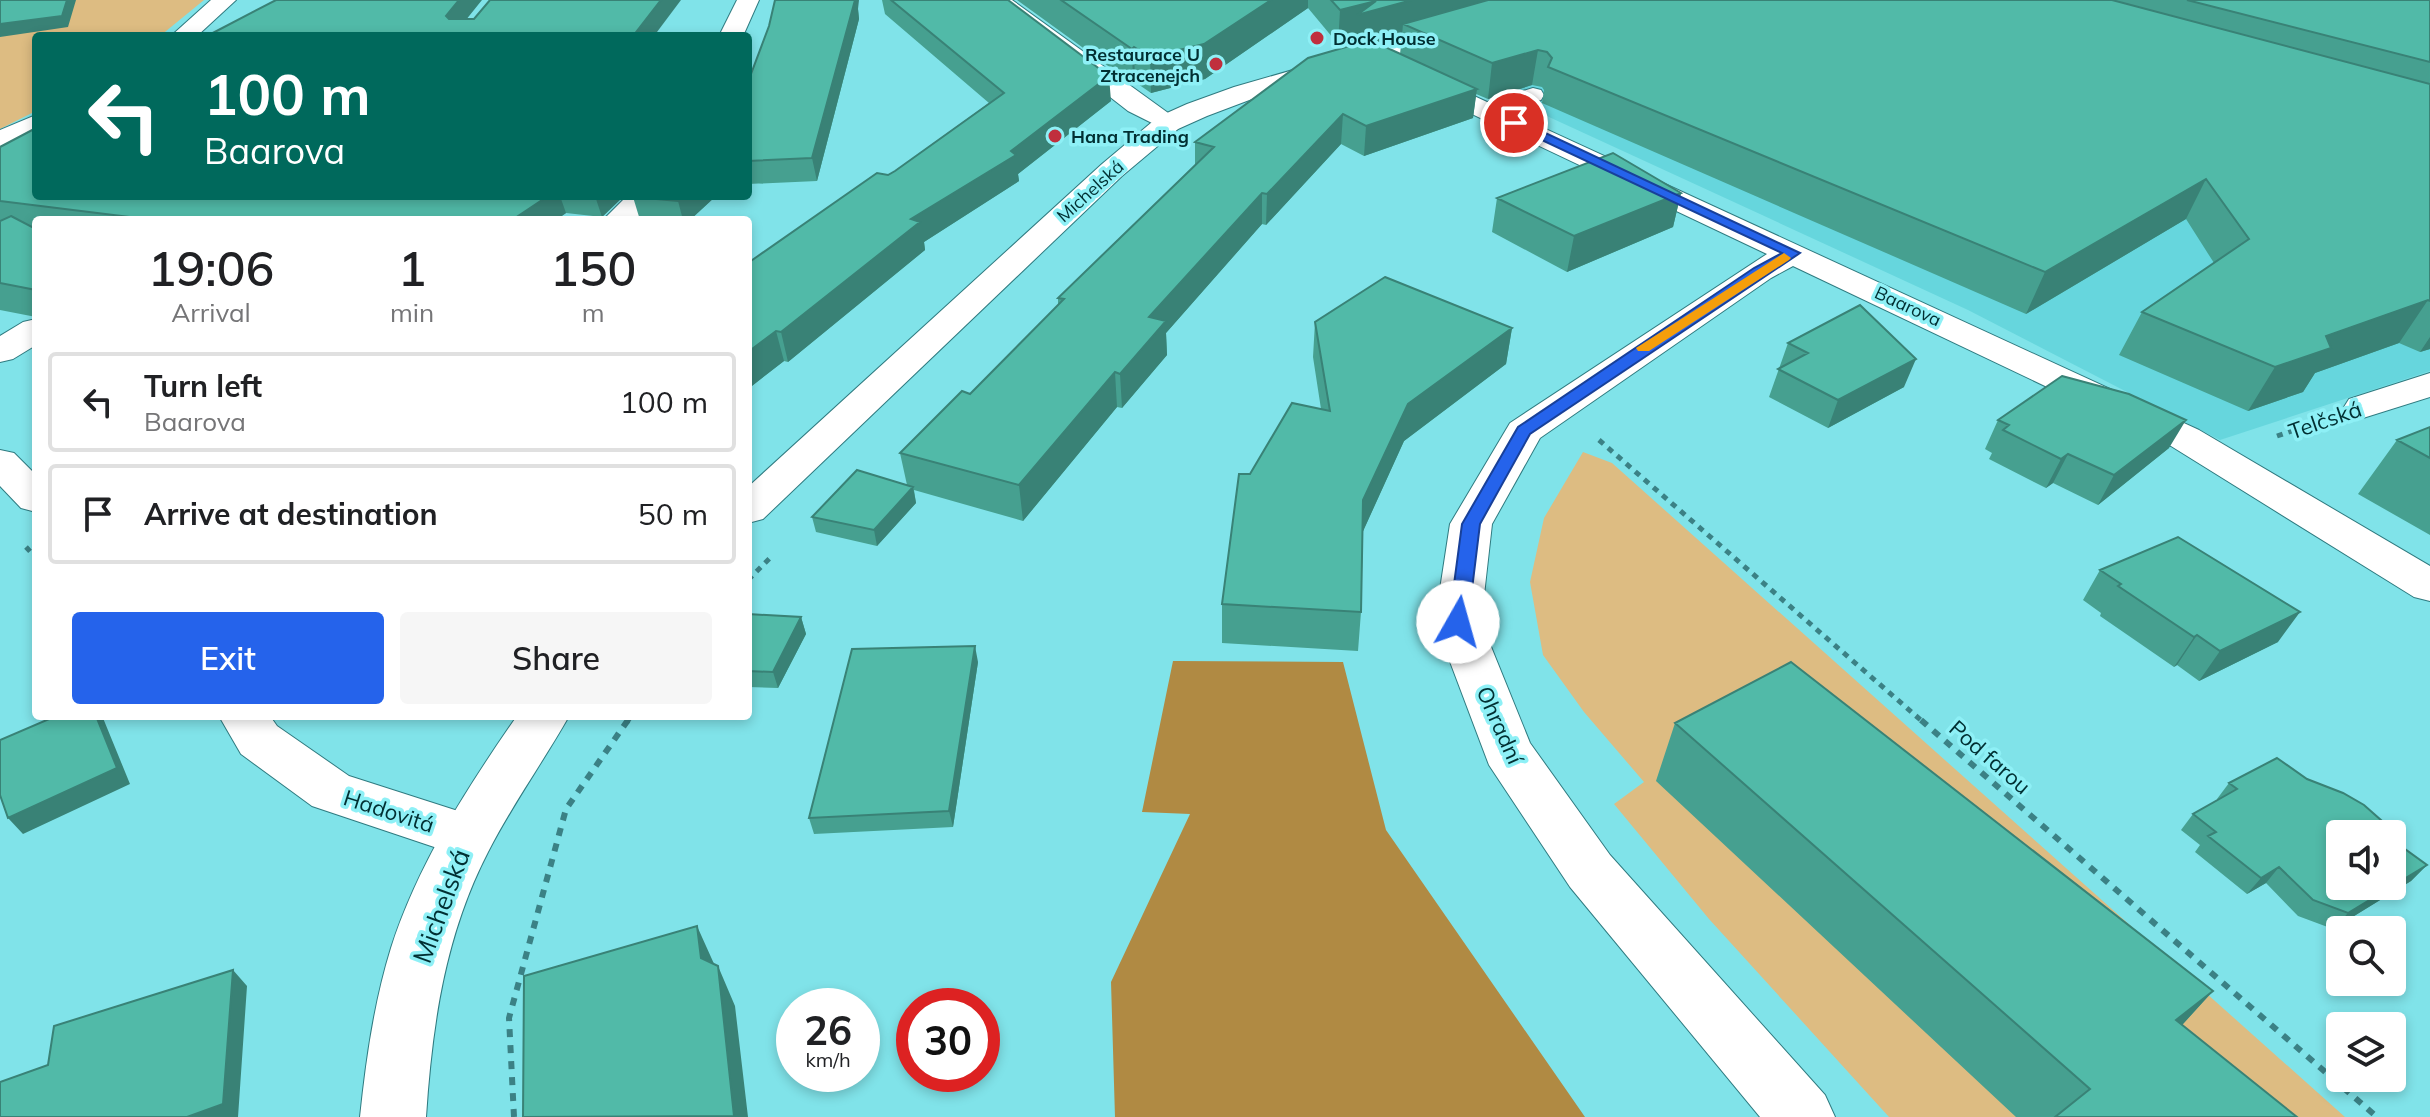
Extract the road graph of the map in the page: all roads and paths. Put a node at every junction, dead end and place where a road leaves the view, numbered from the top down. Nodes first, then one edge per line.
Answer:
1 (225, 0) edge
2 (748, 0) edge
3 (997, 0) edge
4 (1561, 0) edge
5 (188, 32) edge
6 (733, 32) edge
7 (1370, 56) junction
8 (1533, 95) edge
9 (1486, 110) junction
10 (1168, 123) junction
11 (32, 125) edge
12 (0, 141) edge
13 (641, 200) edge
14 (623, 216) edge
15 (1793, 253) junction
16 (32, 332) edge
17 (0, 351) edge
18 (2430, 384) edge
19 (2363, 407) joint
20 (1591, 434) dead end
21 (2221, 459) junction
22 (0, 462) edge
23 (32, 495) edge
24 (752, 506) edge
25 (2430, 586) edge
26 (246, 720) edge
27 (541, 720) edge
28 (628, 720) edge
29 (467, 836) junction
30 (393, 1117) edge
31 (514, 1117) edge
32 (1802, 1117) edge
33 (2377, 1117) edge

1 - 5 street
2 - 6 street
3 - 10 street
4 - 7 street, Michelská
7 - 9 street, Baarova
7 - 10 street, Michelská
8 - 9 lane
9 - 15 street, Baarova
10 - 24 street, Michelská
11 - 12 street
13 - 14 street
15 - 21 street, Baarova
15 - 32 street, Ohradní
16 - 17 street
18 - 19 street, Telčská
19 - 21 path, Telčská
20 - 33 path, Pod farou
21 - 25 street, Baarova
22 - 23 street
26 - 29 street, Hadovitá
27 - 29 street, Michelská
28 - 31 path
29 - 30 street, Michelská

